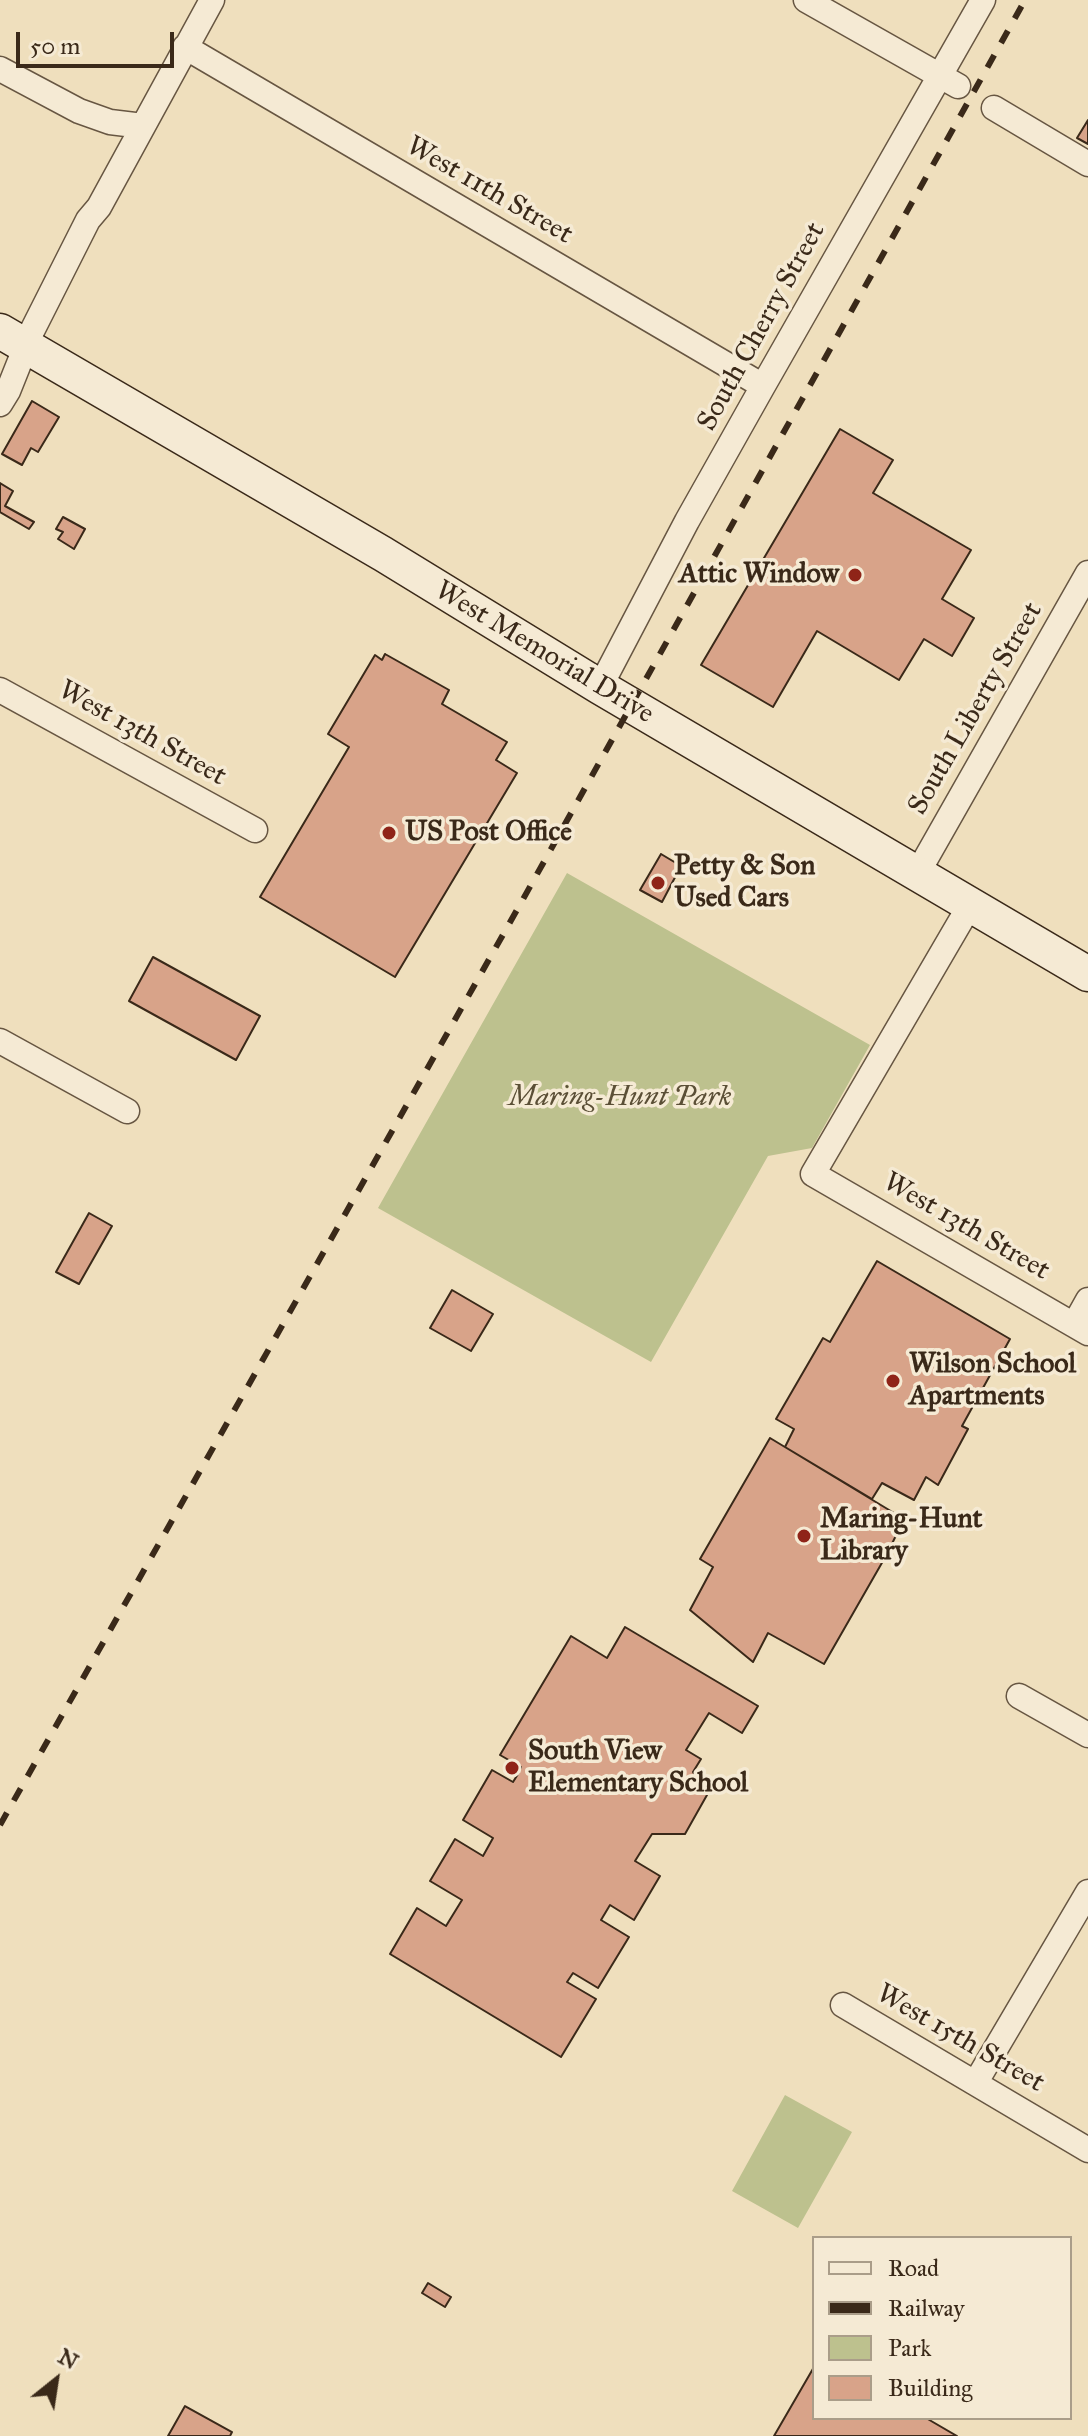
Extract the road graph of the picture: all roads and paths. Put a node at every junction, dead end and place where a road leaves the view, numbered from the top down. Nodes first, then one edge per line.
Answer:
1 (212, 0) edge
2 (806, 0) edge
3 (983, 0) edge
4 (185, 47) junction
5 (0, 69) edge
6 (950, 81) junction
7 (994, 108) dead end
8 (143, 126) junction
9 (1088, 164) edge
10 (13, 339) edge
11 (763, 386) junction
12 (0, 404) edge
13 (1088, 573) edge
14 (600, 687) junction
15 (0, 690) edge
16 (255, 830) dead end
17 (917, 874) junction
18 (970, 905) junction
19 (1088, 974) edge
20 (0, 1041) edge
21 (127, 1111) dead end
22 (1088, 1300) edge
23 (1081, 1329) edge
24 (1019, 1696) dead end
25 (1088, 1735) edge
26 (1088, 1892) edge
27 (843, 2005) dead end
28 (976, 2082) junction
29 (1088, 2150) edge

1 - 4 street
2 - 6 street
3 - 6 street, South Cherry Street
4 - 8 street
4 - 11 street, West 11th Street
5 - 8 street
6 - 11 street, South Cherry Street
7 - 9 street
8 - 10 street
10 - 12 street
10 - 14 main road, West Memorial Drive
11 - 14 street, South Cherry Street
13 - 17 street, South Liberty Street
14 - 17 main road, West Memorial Drive
15 - 16 street, West 13th Street
17 - 18 main road, West Memorial Drive
18 - 19 main road, West Memorial Drive
18 - 23 street, West 13th Street
20 - 21 street
22 - 23 street
24 - 25 street
26 - 28 street
27 - 28 street, West 15th Street
28 - 29 street, West 15th Street

